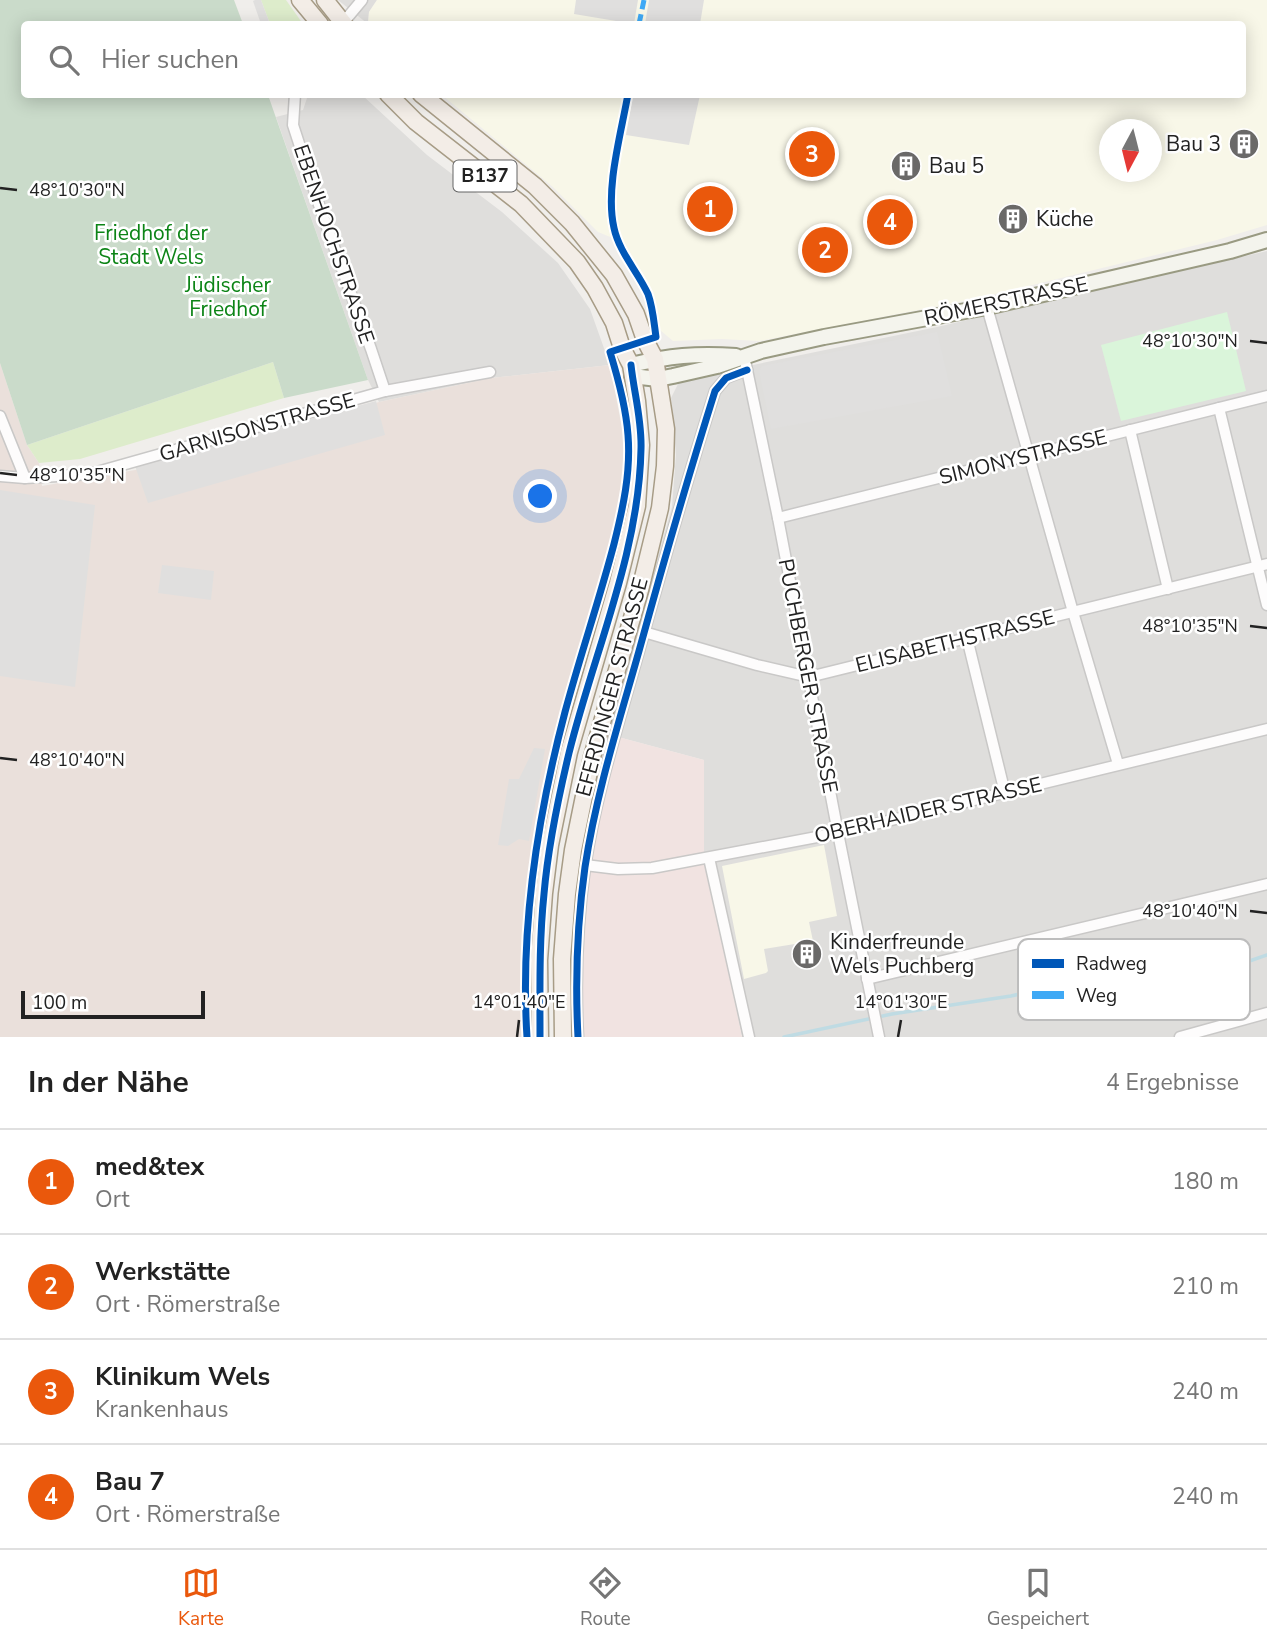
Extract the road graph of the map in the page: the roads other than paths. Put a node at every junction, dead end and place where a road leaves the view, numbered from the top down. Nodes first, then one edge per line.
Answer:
1 (300, 0) edge
2 (325, 0) edge
3 (362, 0) edge
4 (318, 21) edge
5 (341, 21) edge
6 (345, 21) edge
7 (295, 98) edge
8 (392, 98) edge
9 (426, 98) edge
10 (1267, 240) edge
11 (987, 307) junction
12 (655, 359) junction
13 (745, 363) junction
14 (632, 370) junction
15 (490, 372) dead end
16 (658, 379) junction
17 (385, 391) junction
18 (1267, 396) edge
19 (1219, 408) junction
20 (0, 416) edge
21 (1130, 430) junction
22 (1030, 455) junction
23 (0, 476) edge
24 (25, 478) junction
25 (778, 518) junction
26 (1262, 565) edge
27 (1168, 589) junction
28 (1267, 605) edge
29 (1073, 612) junction
30 (644, 632) junction
31 (967, 638) junction
32 (808, 677) junction
33 (1267, 729) edge
34 (1118, 764) junction
35 (1005, 793) junction
36 (838, 833) junction
37 (709, 858) junction
38 (586, 865) junction
39 (1267, 884) edge
40 (1035, 939) edge
41 (1018, 943) edge
42 (867, 979) junction
43 (1267, 1013) edge
44 (1250, 1018) edge
45 (1242, 1020) edge
46 (748, 1035) edge
47 (540, 1037) edge
48 (563, 1037) edge
49 (578, 1037) edge
50 (878, 1037) edge
51 (1180, 1037) edge

1 - 4 main road
2 - 5 main road
3 - 6 street
7 - 17 street, EBENHOCHSTRASSE
8 - 14 main road, B137
9 - 12 main road, B137
10 - 11 main road, RÖMERSTRASSE
11 - 13 main road, RÖMERSTRASSE
11 - 22 street
12 - 13 main road, RÖMERSTRASSE
12 - 14 main road, RÖMERSTRASSE
12 - 16 main road, B137
13 - 16 main road, RÖMERSTRASSE
13 - 25 street, PUCHBERGER STRASSE
13 - 30 street, EFERDINGER STRASSE
14 - 16 main road, RÖMERSTRASSE
14 - 47 main road, B137
15 - 17 street, GARNISONSTRASSE
16 - 48 main road, B137
17 - 24 street, GARNISONSTRASSE
18 - 19 street, SIMONYSTRASSE
19 - 21 street, SIMONYSTRASSE
19 - 26 street
20 - 24 street
21 - 22 street, SIMONYSTRASSE
21 - 27 street
22 - 25 street, SIMONYSTRASSE
22 - 29 street
23 - 24 street, GARNISONSTRASSE
25 - 32 street, PUCHBERGER STRASSE
26 - 27 street, ELISABETHSTRASSE
26 - 28 street
27 - 29 street, ELISABETHSTRASSE
29 - 31 street, ELISABETHSTRASSE
29 - 34 street
30 - 32 street, ELISABETHSTRASSE
30 - 38 street, EFERDINGER STRASSE
31 - 32 street, ELISABETHSTRASSE
31 - 35 street
32 - 36 street, PUCHBERGER STRASSE
33 - 34 street, OBERHAIDER STRASSE
34 - 35 street, OBERHAIDER STRASSE
35 - 36 street, OBERHAIDER STRASSE
36 - 37 street, OBERHAIDER STRASSE
36 - 42 street, PUCHBERGER STRASSE
37 - 38 street, OBERHAIDER STRASSE
37 - 46 street
38 - 49 street, EFERDINGER STRASSE
39 - 40 street
41 - 42 street
42 - 50 street, PUCHBERGER STRASSE
43 - 44 street
45 - 51 street

